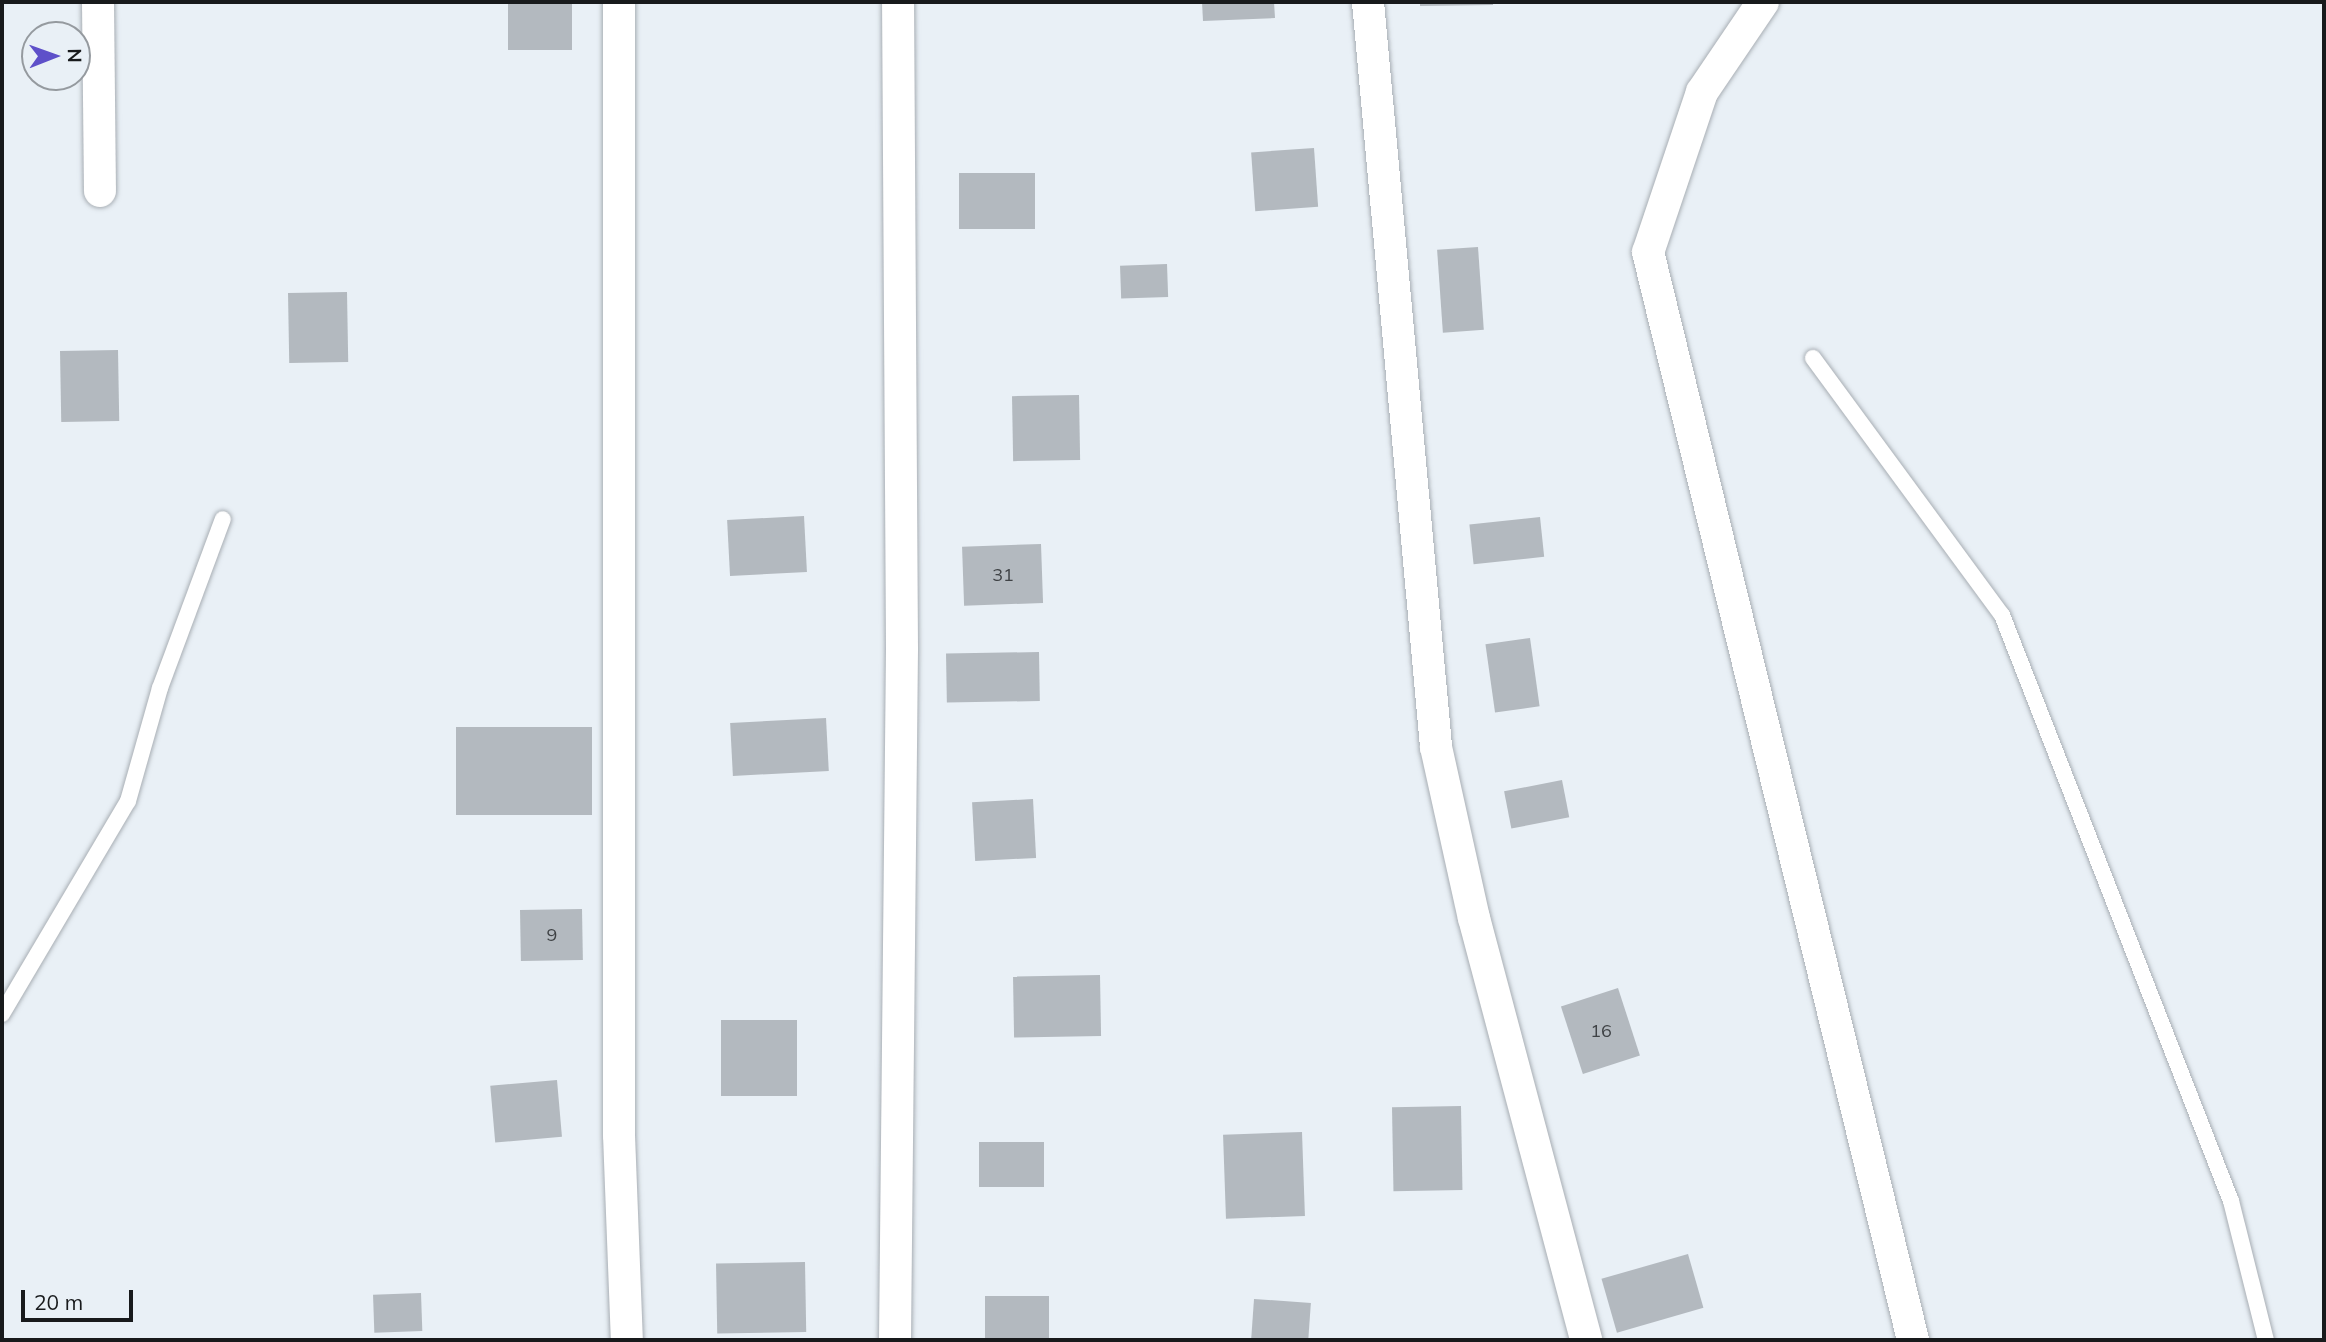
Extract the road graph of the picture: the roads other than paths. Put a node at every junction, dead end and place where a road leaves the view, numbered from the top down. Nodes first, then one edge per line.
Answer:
1 (98, 2) edge
2 (619, 2) edge
3 (898, 2) edge
4 (1368, 2) edge
5 (1763, 2) edge
6 (100, 191) dead end
7 (1813, 358) dead end
8 (223, 519) dead end
9 (2, 1014) edge
10 (626, 1340) edge
11 (895, 1340) edge
12 (1586, 1340) edge
13 (1913, 1340) edge
14 (2266, 1340) edge

1 - 6 street
2 - 10 street
3 - 11 street
4 - 12 street
5 - 13 street
7 - 14 lane
8 - 9 lane

